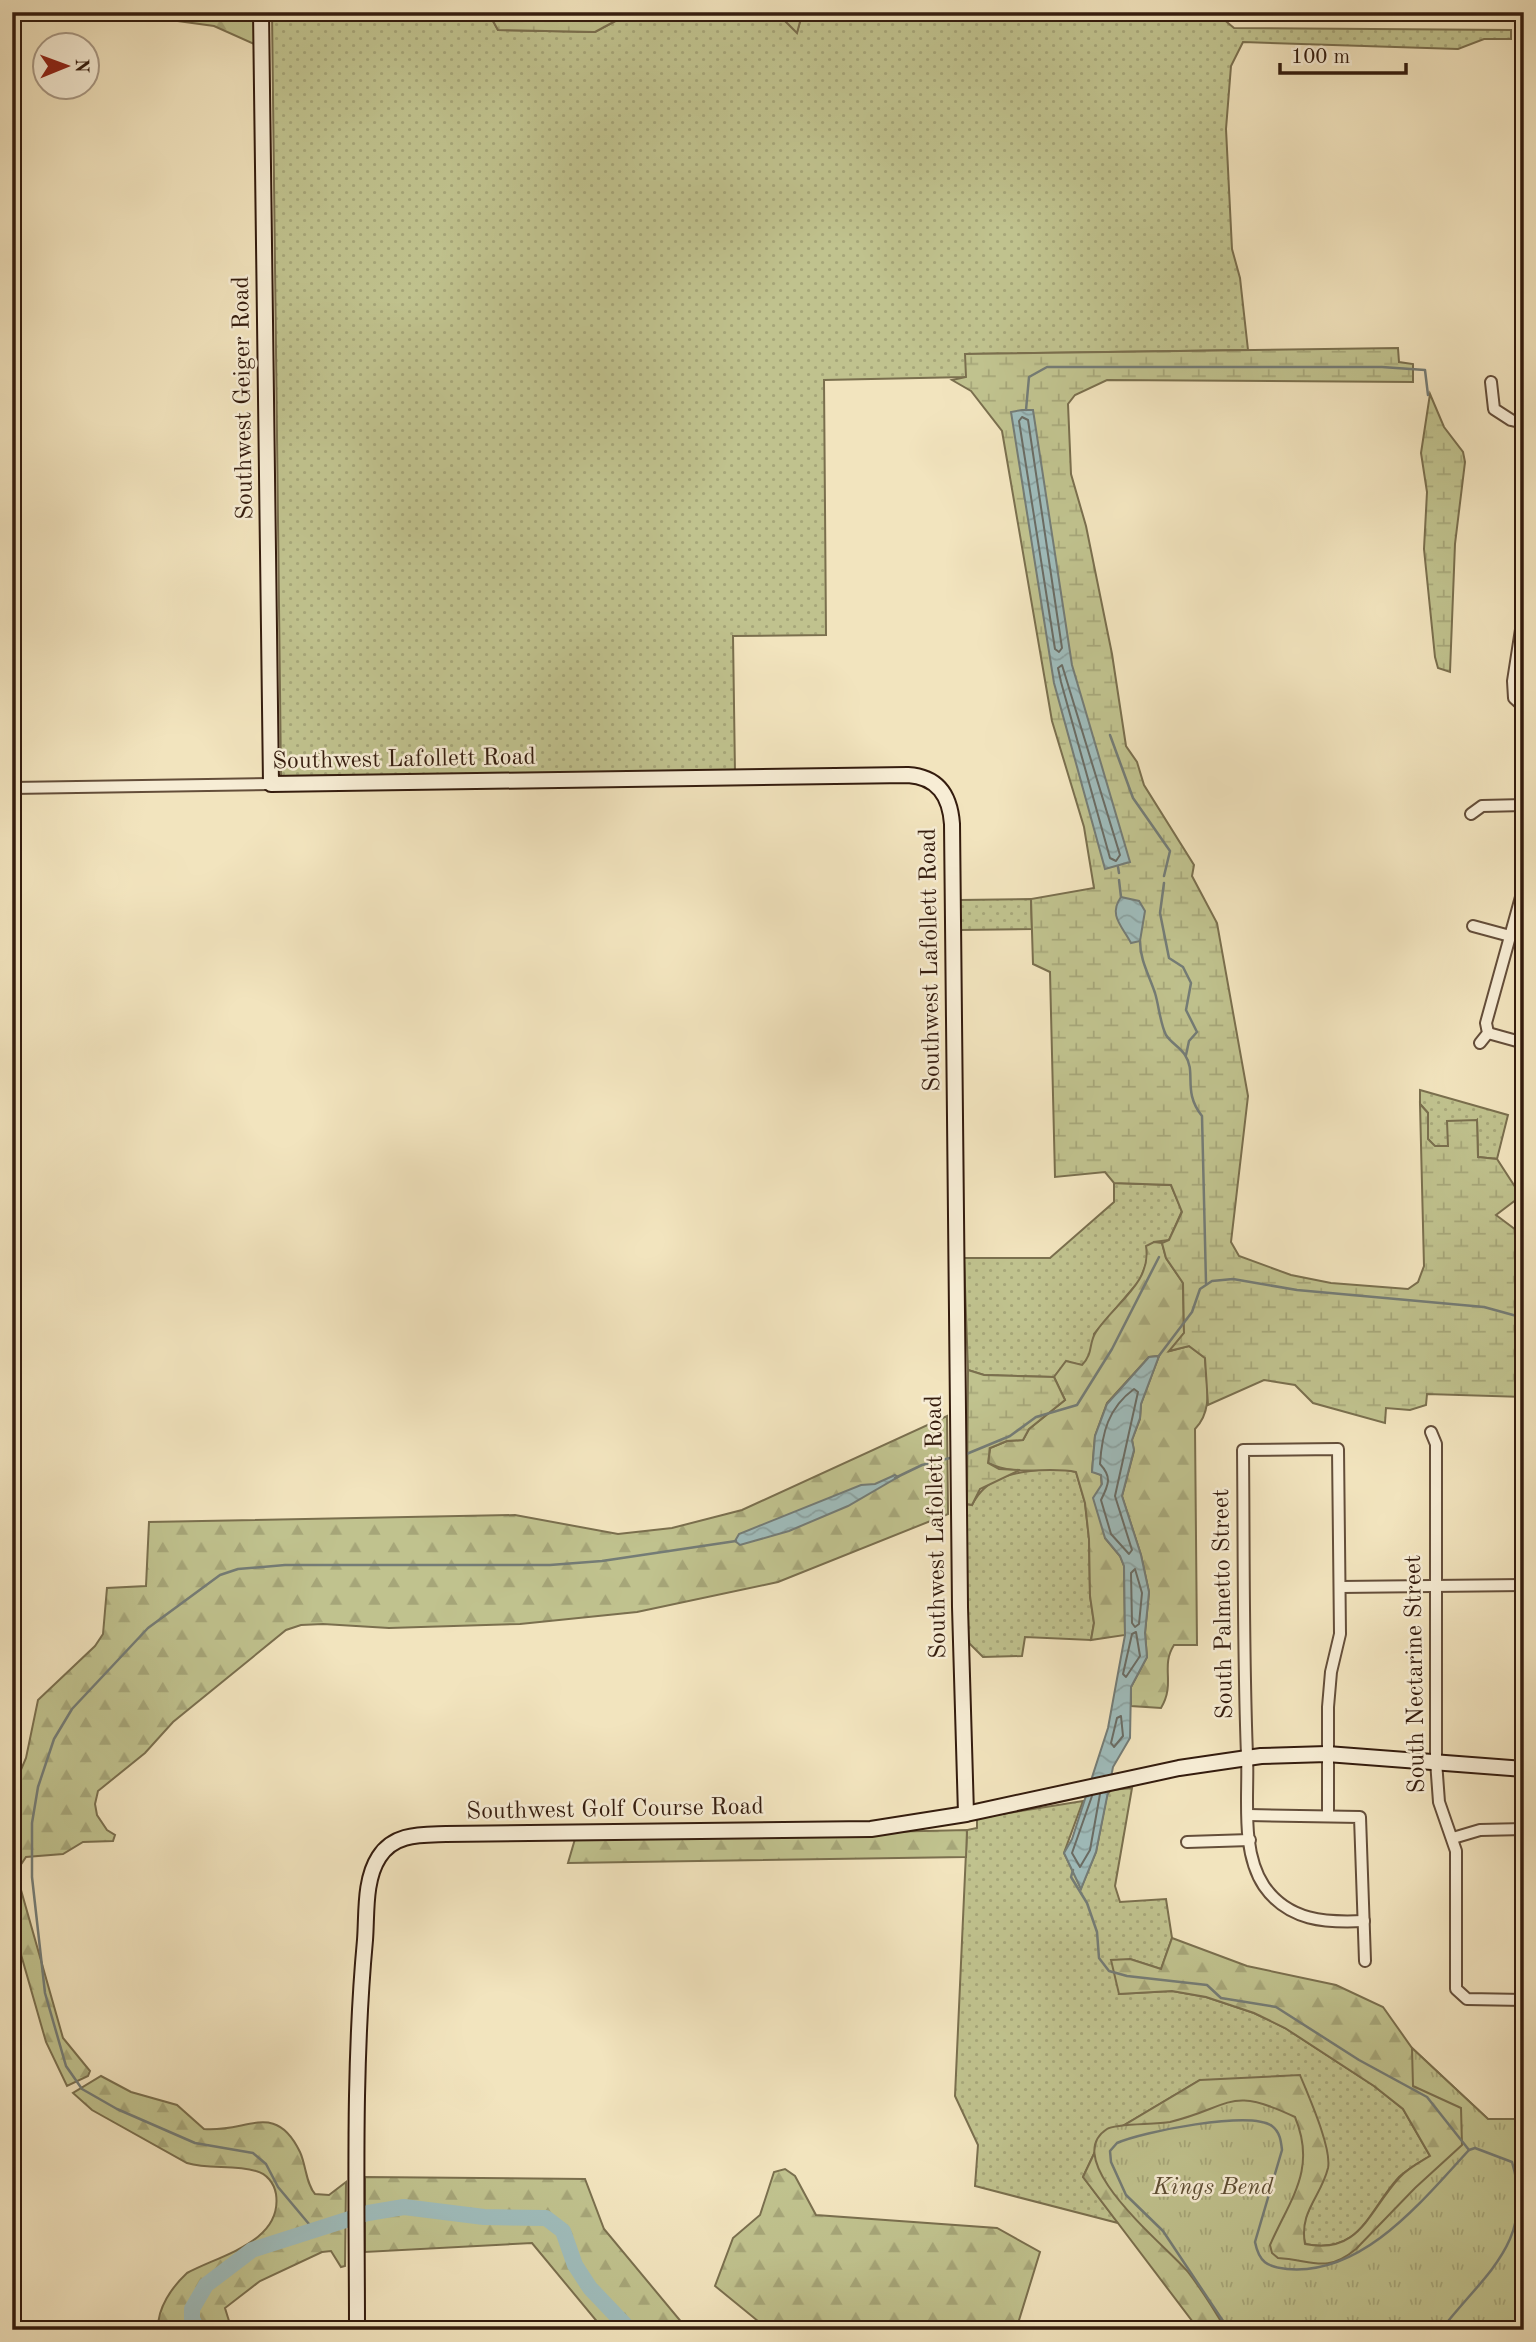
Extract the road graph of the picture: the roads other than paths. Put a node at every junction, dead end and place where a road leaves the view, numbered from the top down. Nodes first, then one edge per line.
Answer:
1 (261, 12) edge
2 (1491, 382) dead end
3 (1524, 423) edge
4 (1524, 610) edge
5 (1524, 707) edge
6 (271, 784) junction
7 (12, 788) edge
8 (1524, 805) edge
9 (1471, 814) dead end
10 (1524, 886) edge
11 (1473, 926) dead end
12 (1510, 936) junction
13 (1488, 1033) junction
14 (1480, 1043) dead end
15 (1524, 1043) edge
16 (1431, 1432) dead end
17 (1524, 1585) edge
18 (1434, 1586) junction
19 (1340, 1587) junction
20 (1327, 1754) junction
21 (1247, 1757) junction
22 (1436, 1761) junction
23 (1524, 1769) edge
24 (967, 1814) junction
25 (1250, 1815) junction
26 (1328, 1815) junction
27 (1524, 1829) edge
28 (1453, 1838) junction
29 (1250, 1840) junction
30 (1187, 1842) dead end
31 (1364, 1922) junction
32 (1366, 1961) dead end
33 (1524, 2000) edge
34 (357, 2330) edge

1 - 6 street, Southwest Geiger Road
2 - 3 street
4 - 5 street
6 - 7 street, Southwest Lafollett Road
6 - 24 street, Southwest Lafollett Road
8 - 9 street
10 - 12 street
11 - 12 street
12 - 13 street
13 - 14 street
13 - 15 street
16 - 18 street, South Nectarine Street
17 - 18 street
18 - 19 street
18 - 22 street, South Nectarine Street
19 - 20 street
19 - 21 street, South Palmetto Street
20 - 21 street, Southwest Golf Course Road
20 - 22 street, Southwest Golf Course Road
20 - 26 street
21 - 24 street, Southwest Golf Course Road
21 - 25 street, South Palmetto Street
22 - 23 street, Southwest Golf Course Road
22 - 28 street, South Nectarine Street
24 - 34 street, Southwest Golf Course Road
25 - 26 street
25 - 29 street, South Palmetto Street
26 - 31 street
27 - 28 street
28 - 33 street, South Nectarine Street
29 - 30 street
29 - 31 street, South Palmetto Street
31 - 32 street

